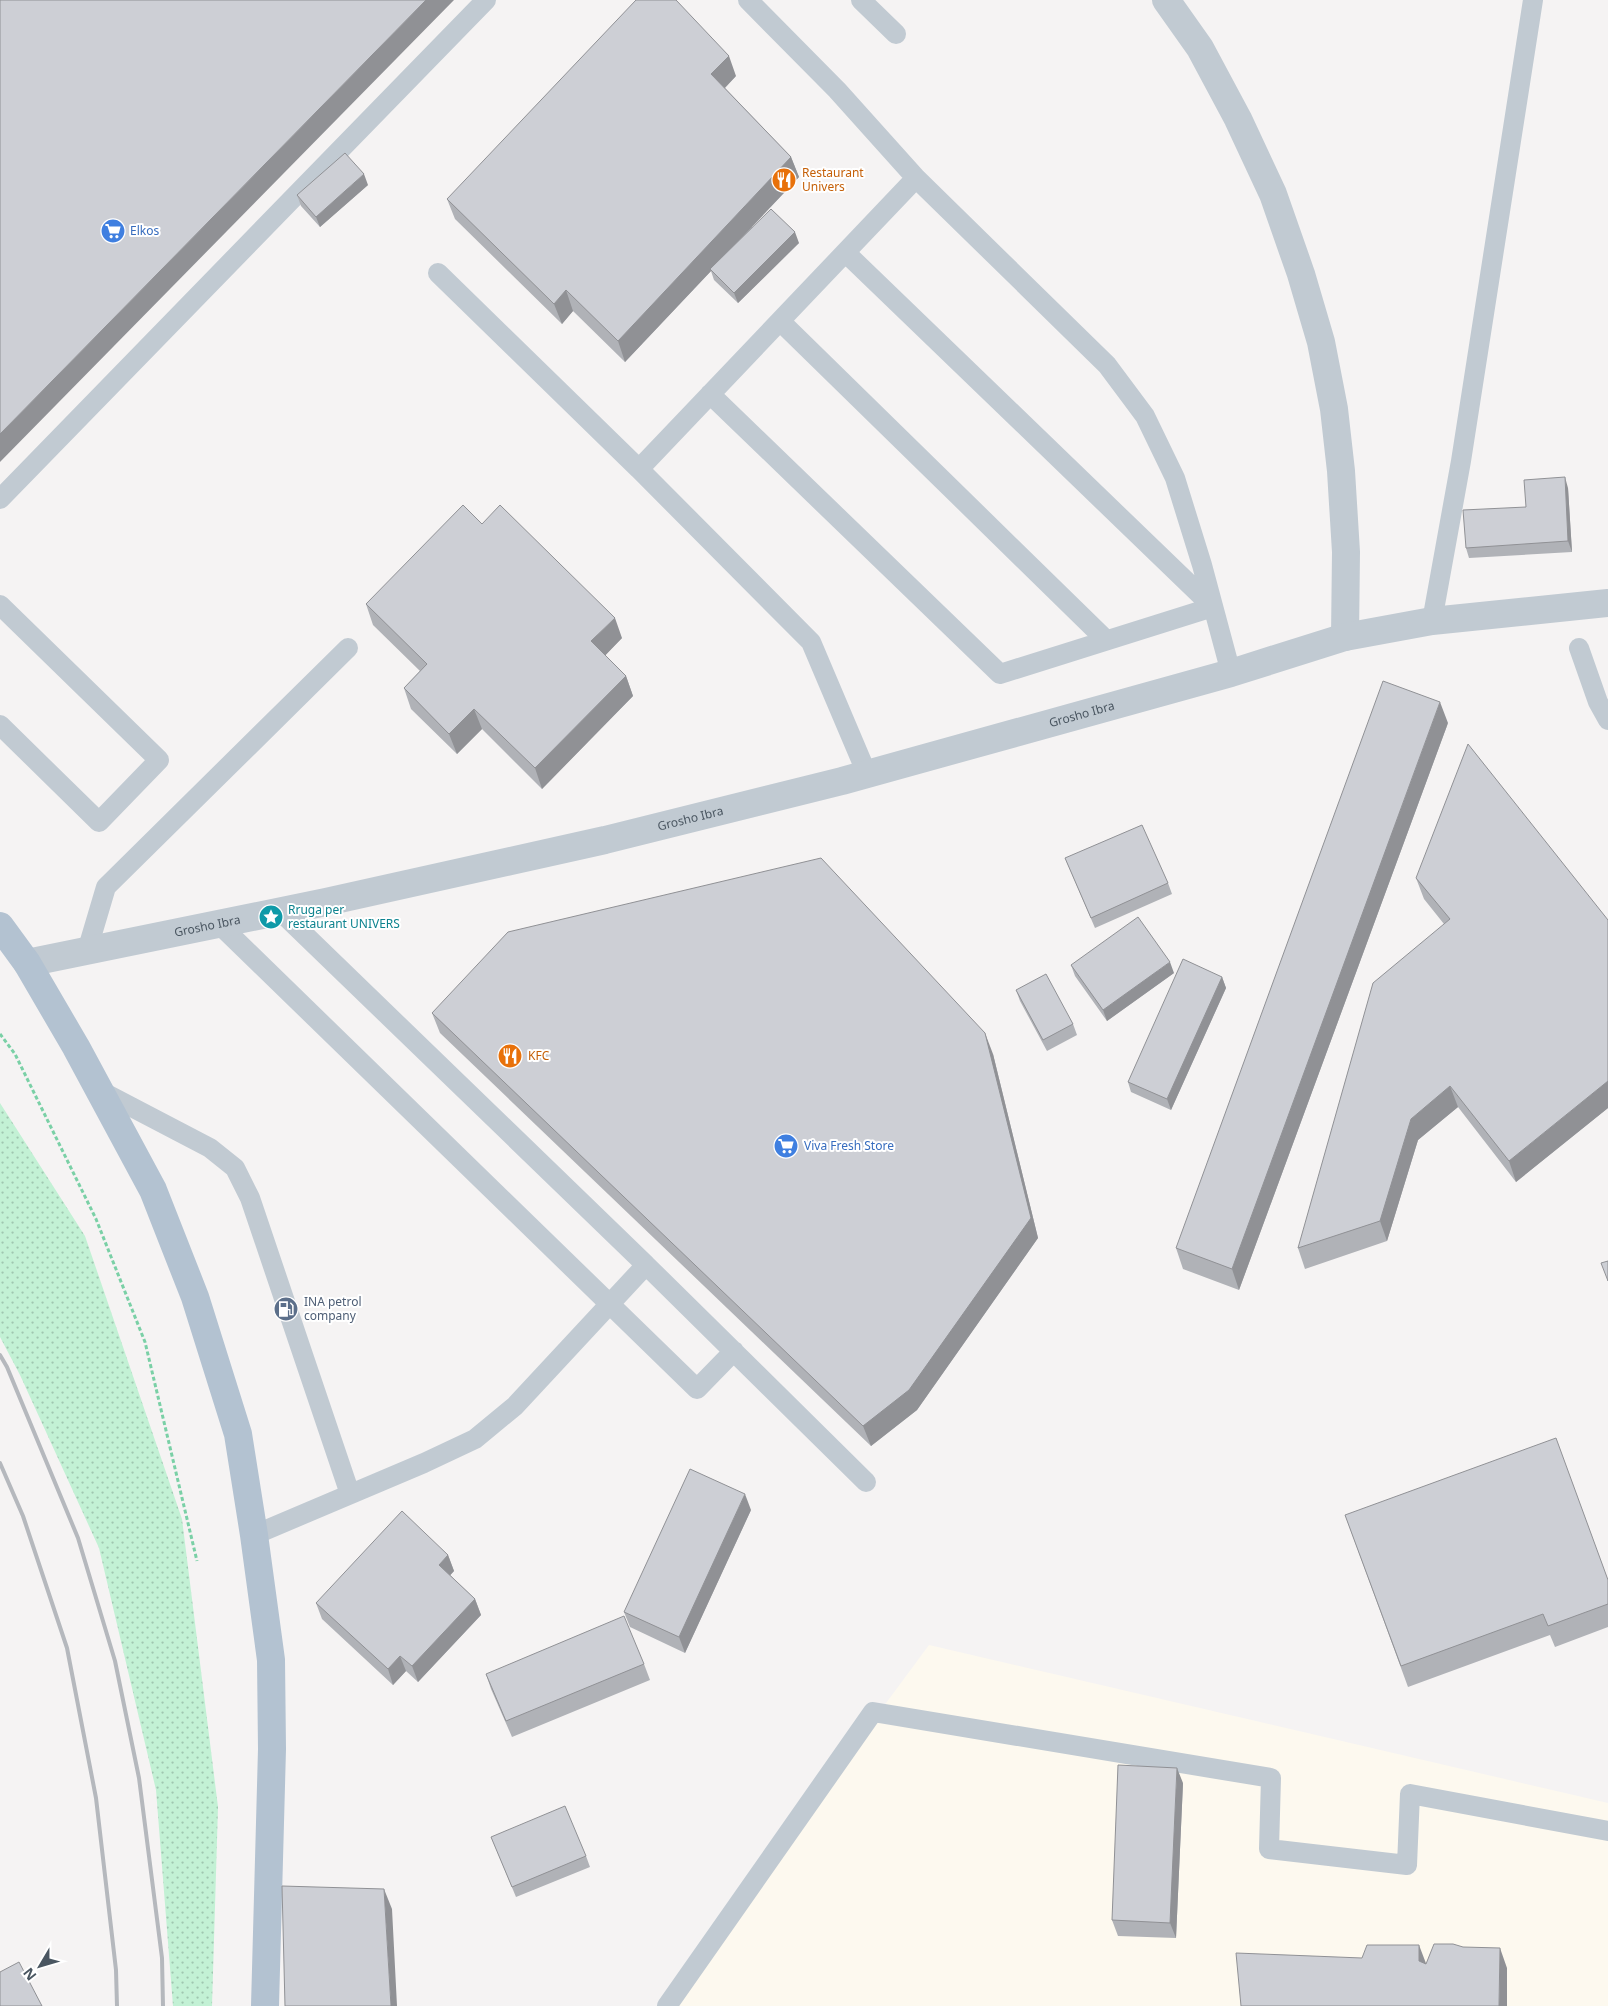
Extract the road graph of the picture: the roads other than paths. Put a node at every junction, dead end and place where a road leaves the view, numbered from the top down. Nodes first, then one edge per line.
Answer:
1 (486, 0) edge
2 (748, 0) edge
3 (861, 0) edge
4 (1166, 0) edge
5 (1533, 0) edge
6 (896, 34) dead end
7 (916, 178) junction
8 (846, 252) junction
9 (438, 273) dead end
10 (780, 321) junction
11 (710, 394) junction
12 (639, 469) junction
13 (0, 499) edge
14 (1608, 603) edge
15 (0, 605) edge
16 (1213, 607) junction
17 (1432, 621) junction
18 (1345, 637) junction
19 (1106, 640) junction
20 (348, 648) dead end
21 (1578, 648) dead end
22 (1231, 673) junction
23 (1608, 720) edge
24 (0, 725) edge
25 (867, 774) junction
26 (280, 911) junction
27 (219, 924) junction
28 (0, 926) edge
29 (87, 951) junction
30 (27, 964) junction
31 (99, 1090) junction
32 (646, 1265) junction
33 (610, 1303) junction
34 (734, 1351) junction
35 (866, 1482) dead end
36 (350, 1494) junction
37 (254, 1535) junction
38 (1608, 1831) edge
39 (265, 2006) edge
40 (667, 2006) edge

1 - 13 lane
2 - 7 lane
3 - 6 lane
4 - 18 street
5 - 17 lane
7 - 8 lane
7 - 16 lane
8 - 10 lane
8 - 16 lane
9 - 12 lane
10 - 11 lane
10 - 19 lane
11 - 12 lane
11 - 19 lane
12 - 25 lane
14 - 17 street, Grosho Ibra
15 - 24 lane
16 - 19 lane
16 - 22 lane
17 - 18 street, Grosho Ibra
18 - 22 street, Grosho Ibra
20 - 29 lane
21 - 23 lane
22 - 25 street, Grosho Ibra
25 - 26 street, Grosho Ibra
26 - 27 street, Grosho Ibra
26 - 32 lane
27 - 29 street, Grosho Ibra
27 - 33 lane
28 - 30 main road
29 - 30 street, Grosho Ibra
30 - 31 main road
31 - 36 lane
31 - 37 main road
32 - 33 lane
32 - 34 lane
33 - 34 lane
33 - 36 lane
34 - 35 lane
36 - 37 lane
37 - 39 main road
38 - 40 lane

